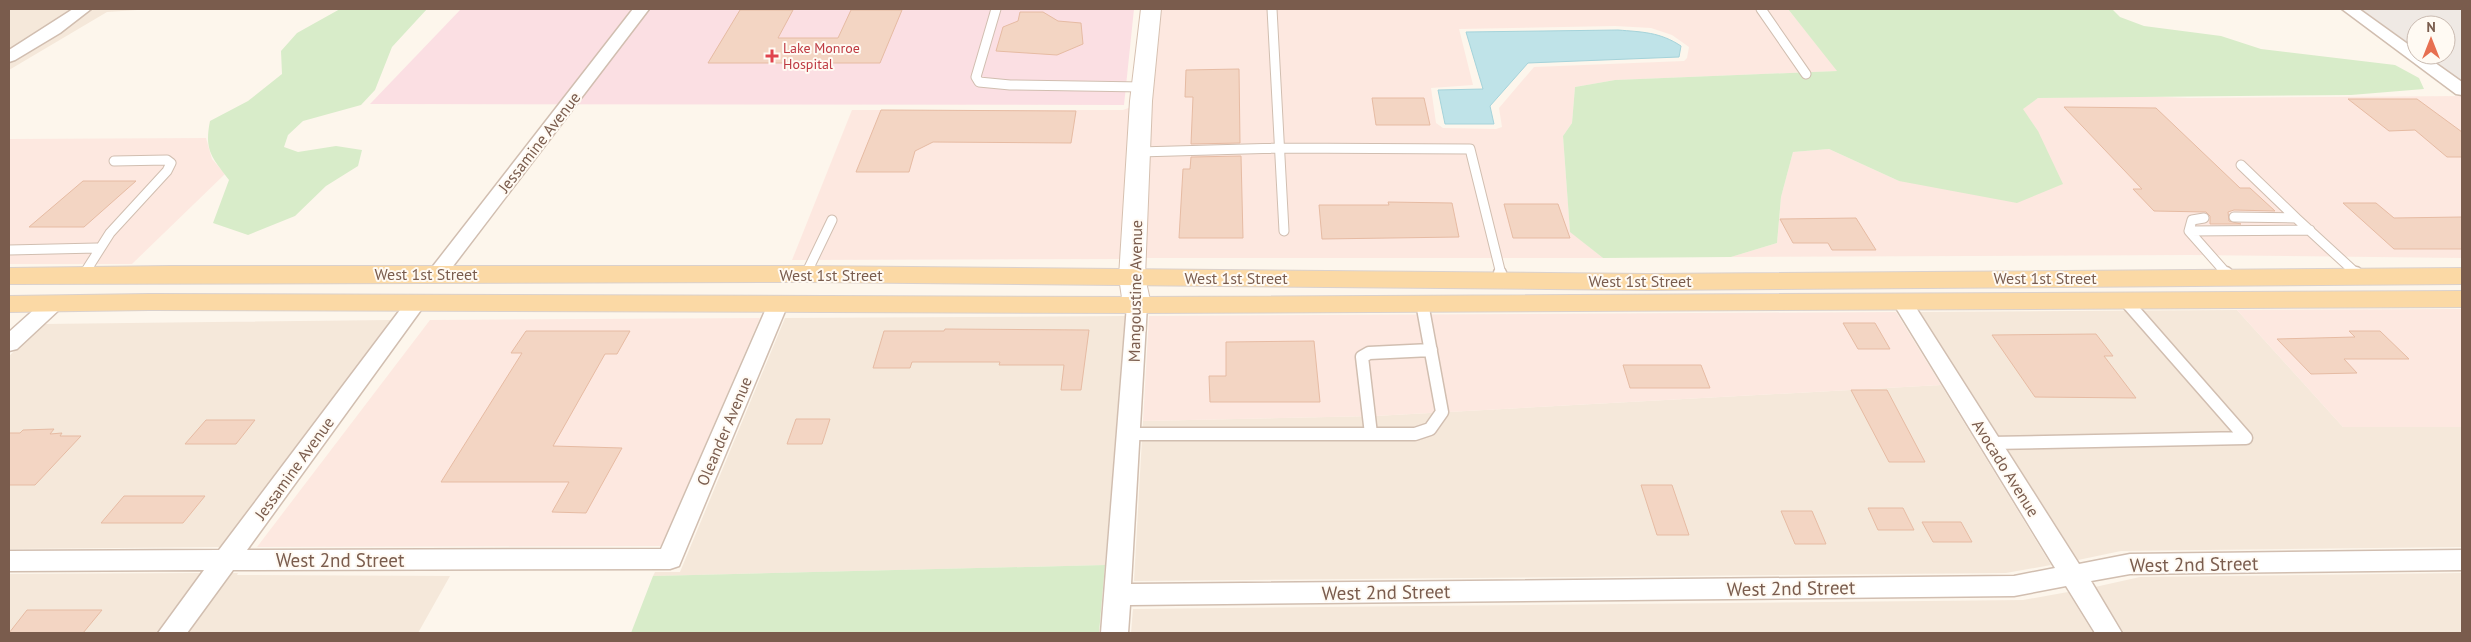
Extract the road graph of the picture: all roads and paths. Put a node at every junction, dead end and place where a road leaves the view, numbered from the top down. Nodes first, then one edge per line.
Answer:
1 (84, 9) edge
2 (641, 9) edge
3 (996, 9) edge
4 (1150, 9) edge
5 (1272, 9) edge
6 (1760, 9) edge
7 (2349, 9) edge
8 (9, 57) edge
9 (1806, 74) dead end
10 (1142, 87) junction
11 (2462, 90) edge
12 (1280, 148) junction
13 (1140, 152) junction
14 (114, 161) dead end
15 (2241, 165) dead end
16 (2234, 217) dead end
17 (2204, 218) dead end
18 (2296, 218) junction
19 (832, 220) dead end
20 (2189, 230) junction
21 (2310, 230) junction
22 (1284, 231) dead end
23 (97, 248) junction
24 (9, 250) edge
25 (437, 274) junction
26 (555, 274) junction
27 (806, 274) junction
28 (84, 275) junction
29 (9, 276) edge
30 (2359, 276) junction
31 (2462, 276) edge
32 (1132, 277) junction
33 (2230, 277) junction
34 (1996, 279) junction
35 (1502, 280) junction
36 (2462, 299) edge
37 (2125, 300) junction
38 (238, 302) junction
39 (54, 303) junction
40 (416, 303) junction
41 (1422, 303) junction
42 (1903, 303) junction
43 (9, 304) edge
44 (778, 304) junction
45 (1137, 305) junction
46 (9, 344) edge
47 (1431, 350) junction
48 (1129, 434) junction
49 (1371, 434) junction
50 (1990, 443) junction
51 (670, 559) joint
52 (226, 560) junction
53 (2462, 560) edge
54 (9, 561) edge
55 (2073, 576) junction
56 (1118, 595) junction
57 (172, 633) edge
58 (1115, 633) edge
59 (2109, 633) edge

1 - 8 street
2 - 25 street, Jessamine Avenue
3 - 10 lane
4 - 10 street, Mangoustine Avenue
5 - 12 lane
6 - 9 lane
7 - 11 street
10 - 13 street, Mangoustine Avenue
12 - 13 lane
12 - 22 lane
12 - 35 lane
13 - 32 street, Mangoustine Avenue
14 - 23 lane
15 - 18 lane
16 - 18 lane
17 - 20 lane
18 - 21 lane
19 - 27 lane
20 - 21 lane
20 - 33 lane
21 - 30 lane
23 - 24 lane
23 - 28 lane
25 - 26 main road, West 1st Street
25 - 28 main road, West 1st Street
25 - 38 main road
26 - 27 main road, West 1st Street
26 - 40 main road
27 - 32 main road, West 1st Street
28 - 29 main road, West 1st Street
30 - 31 main road, West 1st Street
30 - 33 main road, West 1st Street
32 - 35 main road, West 1st Street
32 - 45 street, Mangoustine Avenue
33 - 34 main road, West 1st Street
34 - 35 main road, West 1st Street
34 - 42 main road
36 - 37 main road, West 1st Street
37 - 42 main road, West 1st Street
37 - 50 lane
38 - 39 main road, West 1st Street
38 - 40 main road, West 1st Street
39 - 43 main road, West 1st Street
39 - 46 street
40 - 44 main road, West 1st Street
40 - 52 street, Jessamine Avenue
41 - 42 main road, West 1st Street
41 - 45 main road, West 1st Street
41 - 47 lane
42 - 50 street, Avocado Avenue
44 - 45 main road, West 1st Street
44 - 51 street, Oleander Avenue
45 - 48 street, Mangoustine Avenue
47 - 49 lane
47 - 49 lane
48 - 49 lane
48 - 56 street, Mangoustine Avenue
50 - 55 street, Avocado Avenue
51 - 52 street, West 2nd Street
52 - 54 street, West 2nd Street
52 - 57 street, Jessamine Avenue
53 - 55 street, West 2nd Street
55 - 56 street, West 2nd Street
55 - 59 street, Avocado Avenue
56 - 58 street, Mangoustine Avenue

